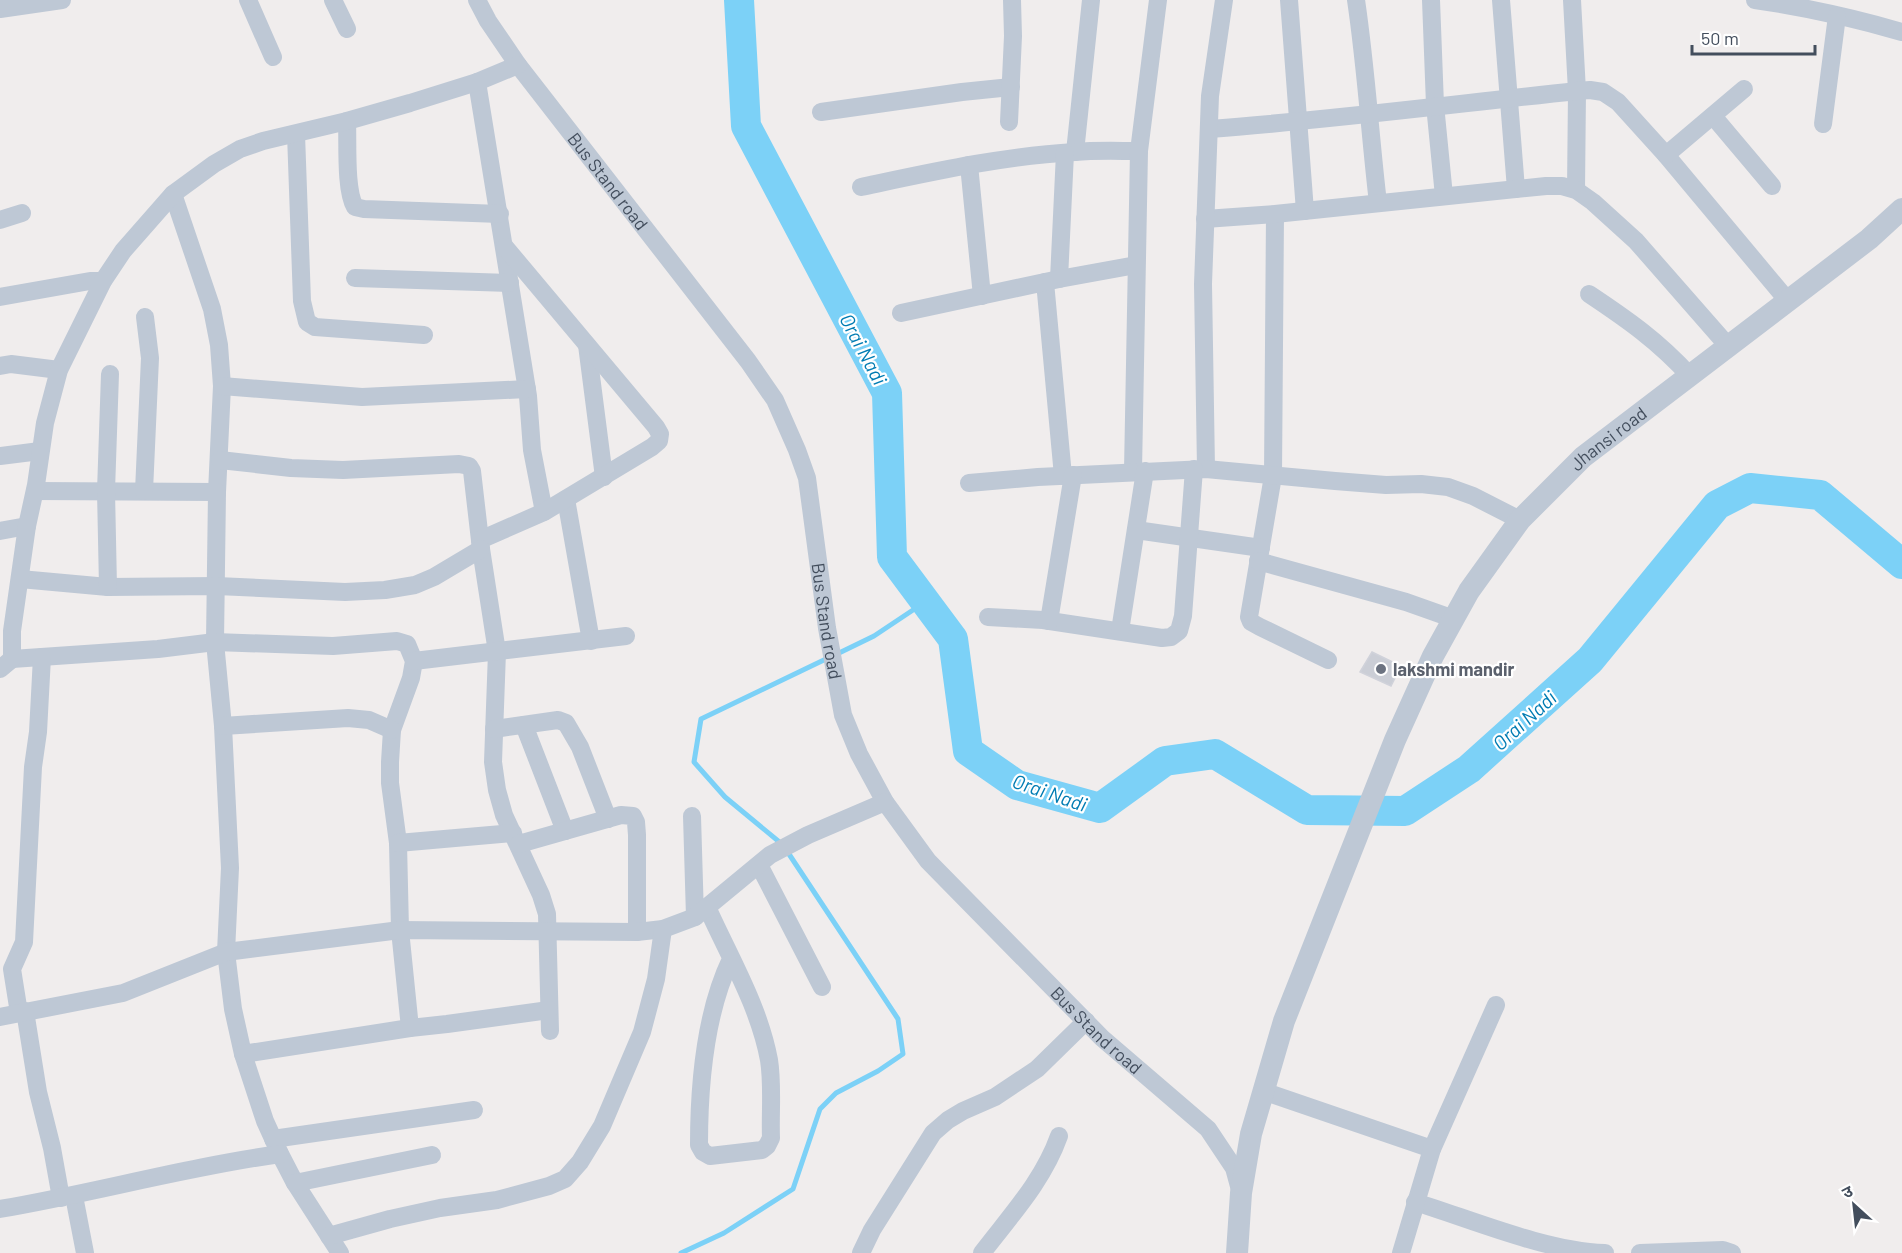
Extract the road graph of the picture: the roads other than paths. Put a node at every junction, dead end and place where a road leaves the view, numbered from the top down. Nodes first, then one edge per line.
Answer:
1 (62, 0) edge
2 (248, 0) edge
3 (333, 0) edge
4 (477, 0) edge
5 (1012, 0) edge
6 (1091, 0) edge
7 (1158, 0) edge
8 (1224, 0) edge
9 (1289, 0) edge
10 (1356, 0) edge
11 (1431, 0) edge
12 (1501, 0) edge
13 (1572, 0) edge
14 (1755, 0) edge
15 (29, 2) edge
16 (0, 9) edge
17 (1837, 16) junction
18 (347, 29) dead end
19 (1902, 32) edge
20 (273, 57) dead end
21 (518, 65) junction
22 (477, 82) junction
23 (1011, 87) junction
24 (1744, 89) dead end
25 (1577, 91) junction
26 (1509, 98) junction
27 (1435, 105) junction
28 (821, 112) dead end
29 (1368, 114) junction
30 (1713, 116) junction
31 (347, 122) junction
32 (1009, 122) dead end
33 (1298, 123) junction
34 (1822, 124) dead end
35 (1209, 129) junction
36 (296, 134) junction
37 (1139, 151) junction
38 (1070, 152) junction
39 (1666, 155) junction
40 (969, 165) junction
41 (1772, 186) dead end
42 (861, 187) dead end
43 (1516, 189) junction
44 (1576, 190) junction
45 (173, 195) junction
46 (1444, 196) junction
47 (1378, 203) junction
48 (1902, 209) edge
49 (1305, 210) junction
50 (22, 213) dead end
51 (500, 214) junction
52 (1275, 214) junction
53 (1205, 219) junction
54 (0, 220) edge
55 (505, 247) junction
56 (1136, 265) junction
57 (355, 278) dead end
58 (103, 281) junction
59 (1052, 281) junction
60 (510, 283) junction
61 (1589, 294) dead end
62 (982, 296) junction
63 (0, 297) edge
64 (1788, 301) junction
65 (901, 313) dead end
66 (145, 317) dead end
67 (424, 335) dead end
68 (587, 344) junction
69 (1728, 346) junction
70 (0, 366) edge
71 (59, 370) junction
72 (110, 374) dead end
73 (1690, 376) junction
74 (222, 386) junction
75 (527, 389) junction
76 (40, 451) junction
77 (0, 456) edge
78 (220, 460) junction
79 (1200, 469) junction
80 (1139, 471) junction
81 (1068, 475) junction
82 (604, 477) junction
83 (1273, 477) junction
84 (969, 483) dead end
85 (35, 491) junction
86 (106, 491) junction
87 (144, 491) junction
88 (217, 492) junction
89 (567, 499) junction
90 (544, 512) junction
91 (1520, 520) junction
92 (27, 526) junction
93 (1136, 530) junction
94 (0, 531) edge
95 (1189, 538) junction
96 (480, 544) junction
97 (1259, 554) junction
98 (20, 579) junction
99 (217, 586) junction
100 (108, 587) junction
101 (988, 617) dead end
102 (1454, 619) junction
103 (1049, 621) junction
104 (1120, 631) junction
105 (626, 636) dead end
106 (591, 641) junction
107 (215, 642) junction
108 (497, 652) junction
109 (42, 657) junction
110 (1328, 660) dead end
111 (414, 661) junction
112 (6, 664) edge
113 (524, 725) junction
114 (223, 726) junction
115 (494, 729) junction
116 (392, 730) junction
117 (885, 802) junction
118 (692, 816) dead end
119 (608, 819) junction
120 (565, 831) junction
121 (516, 838) junction
122 (398, 843) junction
123 (765, 860) junction
124 (701, 912) junction
125 (663, 929) junction
126 (400, 930) junction
127 (549, 931) junction
128 (637, 932) junction
129 (226, 952) junction
130 (731, 959) junction
131 (822, 987) dead end
132 (1496, 1005) dead end
133 (549, 1010) junction
134 (22, 1012) junction
135 (0, 1017) edge
136 (1086, 1021) junction
137 (410, 1028) junction
138 (550, 1031) dead end
139 (243, 1054) junction
140 (1263, 1091) junction
141 (474, 1110) dead end
142 (1059, 1136) dead end
143 (277, 1147) junction
144 (1432, 1149) junction
145 (432, 1155) dead end
146 (295, 1183) junction
147 (1241, 1193) junction
148 (67, 1197) junction
149 (1415, 1202) junction
150 (0, 1209) edge
151 (329, 1236) junction
152 (85, 1253) edge
153 (340, 1253) edge
154 (861, 1253) edge
155 (982, 1253) edge
156 (1237, 1253) edge
157 (1401, 1253) edge
158 (1585, 1253) edge
159 (1605, 1253) edge
160 (1640, 1253) edge
161 (1732, 1253) edge

1 - 15 street
2 - 20 street
3 - 18 street
4 - 21 street, Bus Stand road
5 - 23 street
6 - 38 street
7 - 37 street
8 - 35 street
9 - 33 street
10 - 29 street
11 - 27 street
12 - 26 street
13 - 25 street
14 - 17 street
15 - 16 street
17 - 19 street
17 - 34 street
21 - 22 street
21 - 117 street, Bus Stand road
22 - 31 street
22 - 51 street
23 - 28 street
23 - 32 street
24 - 30 street
25 - 26 street
25 - 39 street
25 - 44 street
26 - 27 street
26 - 43 street
27 - 29 street
27 - 46 street
29 - 33 street
29 - 47 street
30 - 39 street
30 - 41 street
31 - 36 street
31 - 51 street
33 - 35 street
33 - 49 street
35 - 53 street
36 - 45 street
36 - 67 street
37 - 38 street
37 - 56 street
38 - 40 street
38 - 59 street
39 - 64 street
40 - 42 street
40 - 62 street
43 - 44 street
43 - 46 street
44 - 69 street
45 - 58 street
45 - 74 street
46 - 47 street
47 - 49 street
48 - 64 street, Jhansi road
49 - 52 street
50 - 54 street
51 - 55 street
52 - 53 street
52 - 83 street
53 - 79 street
55 - 60 street
55 - 68 street
56 - 59 street
56 - 80 street
57 - 60 street
58 - 63 street
58 - 71 street
59 - 62 street
59 - 81 street
60 - 75 street
61 - 73 street
62 - 65 street
64 - 69 street, Jhansi road
66 - 87 street
68 - 82 street
68 - 82 street
69 - 73 street, Jhansi road
70 - 71 street
71 - 76 street
72 - 86 street
73 - 91 street, Jhansi road
74 - 75 street
74 - 78 street
75 - 90 street
76 - 77 street
76 - 85 street
78 - 88 street
78 - 96 street
79 - 80 street
79 - 83 street
79 - 95 street
80 - 81 street
80 - 93 street
81 - 84 street
81 - 103 street
82 - 89 street
83 - 91 street
83 - 97 street
85 - 86 street
85 - 92 street
86 - 87 street
86 - 100 street
87 - 88 street
88 - 99 street
89 - 90 street
89 - 106 street
90 - 96 street
91 - 102 street, Jhansi road
92 - 94 street
92 - 98 street
93 - 95 street
93 - 104 street
95 - 97 street
95 - 104 street
96 - 99 street
96 - 108 street
97 - 102 street
97 - 110 street
98 - 100 street
98 - 112 street
99 - 100 street
99 - 107 street
101 - 103 street
102 - 140 street, Jhansi road
103 - 104 street
105 - 106 street
106 - 108 street
107 - 109 street
107 - 111 street
107 - 114 street
108 - 111 street
108 - 115 street
109 - 112 street
109 - 134 street
111 - 116 street
113 - 115 street
113 - 119 street
113 - 120 street
114 - 116 street
114 - 129 street
115 - 121 street
116 - 122 street
117 - 123 street
117 - 136 street, Bus Stand road
118 - 124 street
119 - 120 street
119 - 128 street
120 - 121 street
121 - 122 street
121 - 127 street
122 - 126 street
123 - 124 street
123 - 131 street
124 - 125 street
124 - 130 street
125 - 128 street
125 - 151 street
126 - 127 street
126 - 129 street
126 - 137 street
127 - 128 street
127 - 133 street
129 - 134 street
129 - 139 street
130 - 130 street
132 - 144 street
133 - 137 street
133 - 138 street
134 - 135 street
134 - 148 street
136 - 147 street, Bus Stand road
136 - 154 street
137 - 139 street
139 - 143 street
140 - 144 street
140 - 147 street, Jhansi road
141 - 143 street
142 - 155 street
143 - 146 street
143 - 148 street
144 - 149 street
145 - 146 street
146 - 151 street
147 - 156 street, Jhansi road
148 - 150 street
148 - 152 street
149 - 157 street
149 - 158 street
151 - 153 street
158 - 159 street
160 - 161 street

